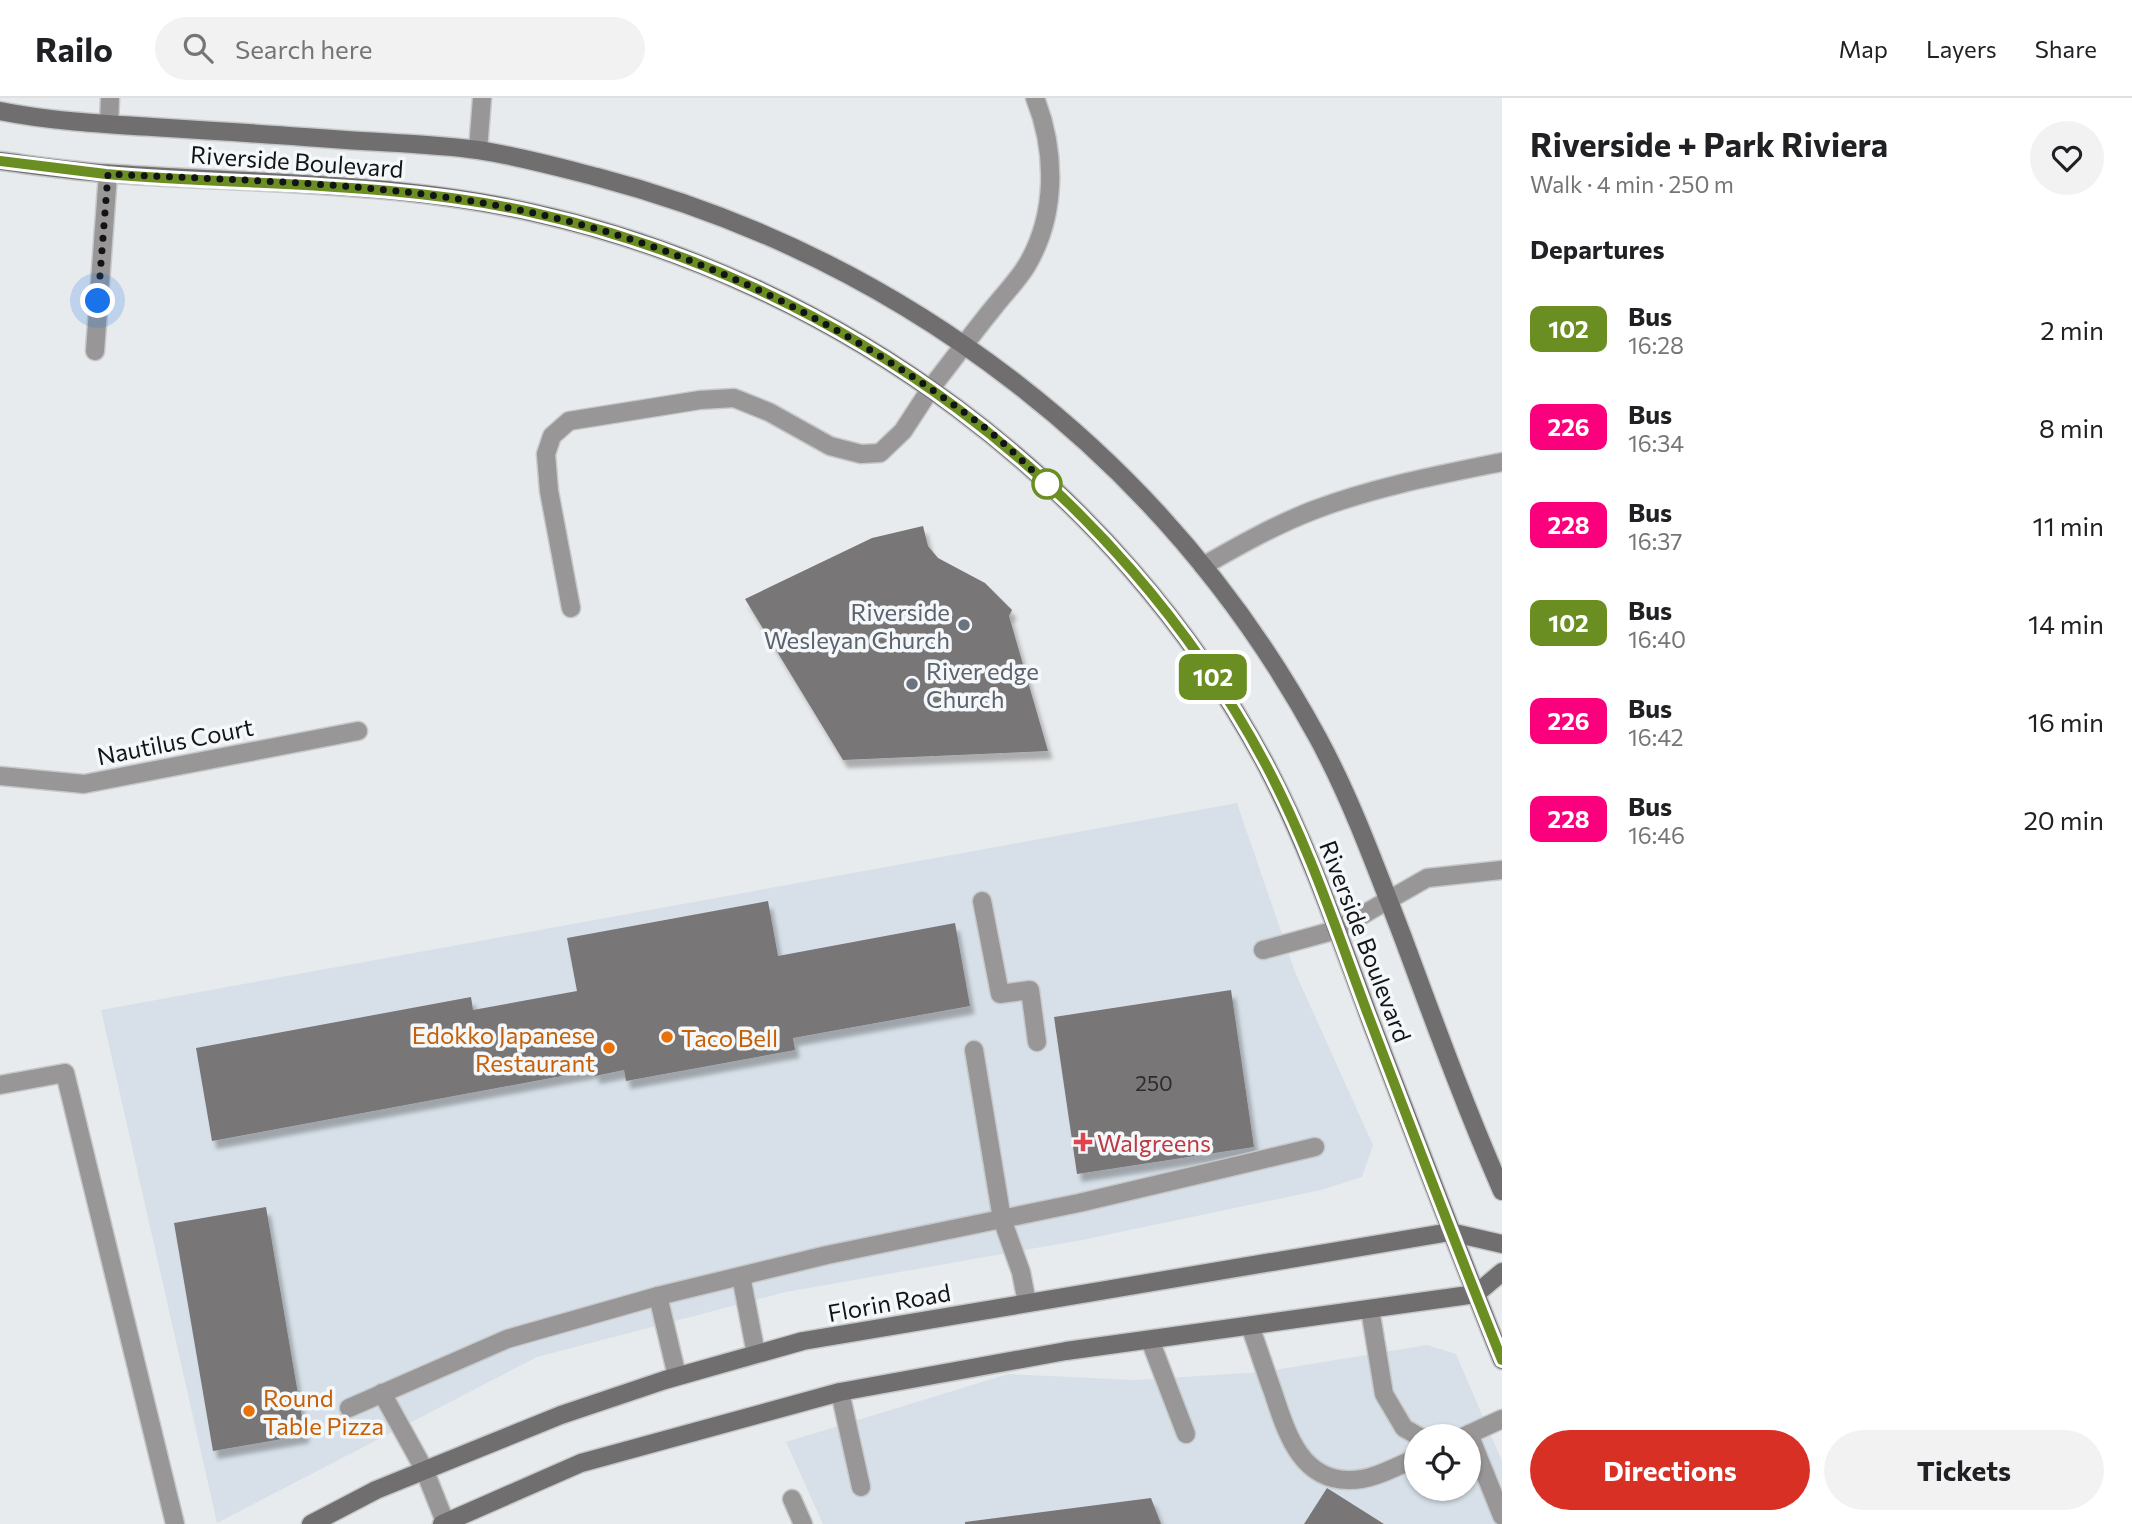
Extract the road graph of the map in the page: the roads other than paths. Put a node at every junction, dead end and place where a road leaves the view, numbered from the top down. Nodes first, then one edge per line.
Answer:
1 (110, 98) edge
2 (482, 98) edge
3 (1035, 98) edge
4 (0, 111) edge
5 (109, 124) junction
6 (478, 150) junction
7 (0, 161) edge
8 (108, 174) junction
9 (965, 344) junction
10 (95, 351) dead end
11 (930, 388) junction
12 (1502, 462) edge
13 (1203, 566) junction
14 (571, 608) dead end
15 (358, 732) dead end
16 (0, 776) edge
17 (1502, 870) edge
18 (1388, 900) junction
19 (982, 901) dead end
20 (1336, 930) junction
21 (1263, 950) dead end
22 (1037, 1042) dead end
23 (974, 1050) dead end
24 (0, 1085) edge
25 (1315, 1147) dead end
26 (1502, 1191) edge
27 (1002, 1219) junction
28 (1450, 1232) junction
29 (1502, 1244) edge
30 (1502, 1272) edge
31 (741, 1276) junction
32 (1476, 1294) junction
33 (658, 1296) junction
34 (1027, 1303) junction
35 (1370, 1309) junction
36 (1250, 1326) junction
37 (1150, 1340) junction
38 (756, 1354) junction
39 (1502, 1360) edge
40 (677, 1376) junction
41 (839, 1392) junction
42 (382, 1394) junction
43 (349, 1408) dead end
44 (1502, 1419) edge
45 (1404, 1428) edge
46 (1481, 1429) edge
47 (1186, 1434) dead end
48 (1404, 1463) edge
49 (425, 1469) junction
50 (1481, 1469) edge
51 (861, 1487) dead end
52 (792, 1499) dead end
53 (1502, 1516) edge
54 (175, 1524) edge
55 (311, 1524) edge
56 (444, 1524) edge
57 (803, 1524) edge

1 - 5 street
2 - 6 street
3 - 9 street
4 - 5 street, Riverside Boulevard
5 - 6 street, Riverside Boulevard
6 - 9 street, Riverside Boulevard
7 - 8 street, Riverside Boulevard
8 - 10 street
8 - 11 street, Riverside Boulevard
9 - 11 street
9 - 13 street, Riverside Boulevard
11 - 14 street
11 - 20 street, Riverside Boulevard
12 - 13 street
13 - 18 street, Riverside Boulevard
15 - 16 street, Nautilus Court
17 - 18 street
18 - 20 street
18 - 26 street, Riverside Boulevard
19 - 22 street
20 - 21 street
20 - 28 street, Riverside Boulevard
23 - 27 street
24 - 54 street
25 - 27 street
27 - 31 street
27 - 34 street
28 - 29 street, Florin Road
28 - 32 street, Riverside Boulevard
28 - 34 street, Florin Road
30 - 32 street
31 - 33 street
31 - 38 street
32 - 35 street
32 - 39 street, Riverside Boulevard
33 - 40 street
33 - 42 street
34 - 38 street, Florin Road
35 - 36 street
35 - 45 street
36 - 37 street
36 - 48 street
37 - 41 street
37 - 47 street
38 - 40 street, Florin Road
40 - 49 street, Florin Road
41 - 51 street
41 - 56 street
42 - 43 street
42 - 49 street
44 - 46 street
49 - 55 street, Florin Road
49 - 56 street
50 - 53 street
52 - 57 street

